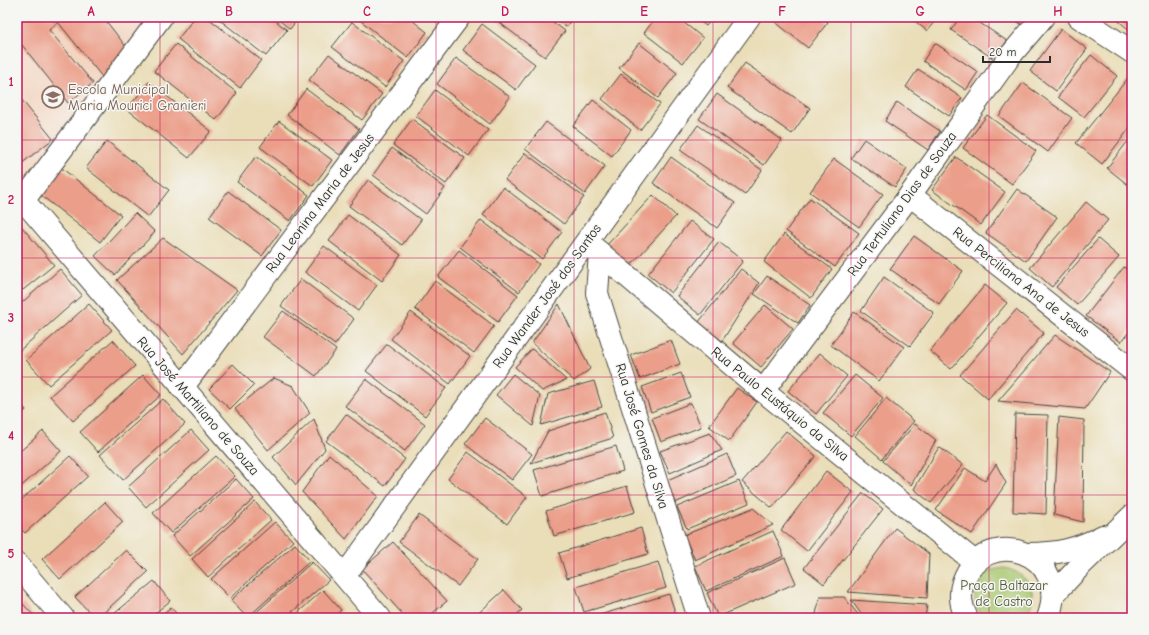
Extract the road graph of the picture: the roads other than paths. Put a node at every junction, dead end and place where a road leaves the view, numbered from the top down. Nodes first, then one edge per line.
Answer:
1 (161, 17) edge
2 (459, 17) edge
3 (749, 17) edge
4 (1043, 17) edge
5 (1079, 17) edge
6 (1132, 52) edge
7 (910, 195) junction
8 (19, 200) edge
9 (594, 247) junction
10 (1132, 370) edge
11 (182, 388) junction
12 (763, 391) junction
13 (1127, 521) edge
14 (1028, 554) junction
15 (976, 563) junction
16 (17, 564) edge
17 (345, 576) junction
18 (1052, 610) edge
19 (961, 612) edge
20 (63, 618) edge
21 (380, 618) edge
22 (699, 618) edge

1 - 8 street
2 - 11 street, Rua Leonina Maria de Jesus
3 - 9 street, Rua Wander José dos Santos
4 - 7 street, Rua Tertuliano Dias de Souza
5 - 6 street
7 - 10 street, Rua Perciliana Ana de Jesus
7 - 12 street, Rua Tertuliano Dias de Souza
8 - 11 street, Rua José Martiliano de Souza
9 - 12 street, Rua Paulo Eustáquio da Silva
9 - 17 street, Rua Wander José dos Santos
9 - 22 street, Rua José Gomes da Silva
11 - 17 street, Rua José Martiliano de Souza
12 - 15 street, Rua Paulo Eustáquio da Silva
13 - 14 street
13 - 18 street
14 - 15 street
14 - 18 street
15 - 19 street
16 - 20 street
17 - 21 street, Rua José Martiliano de Souza

